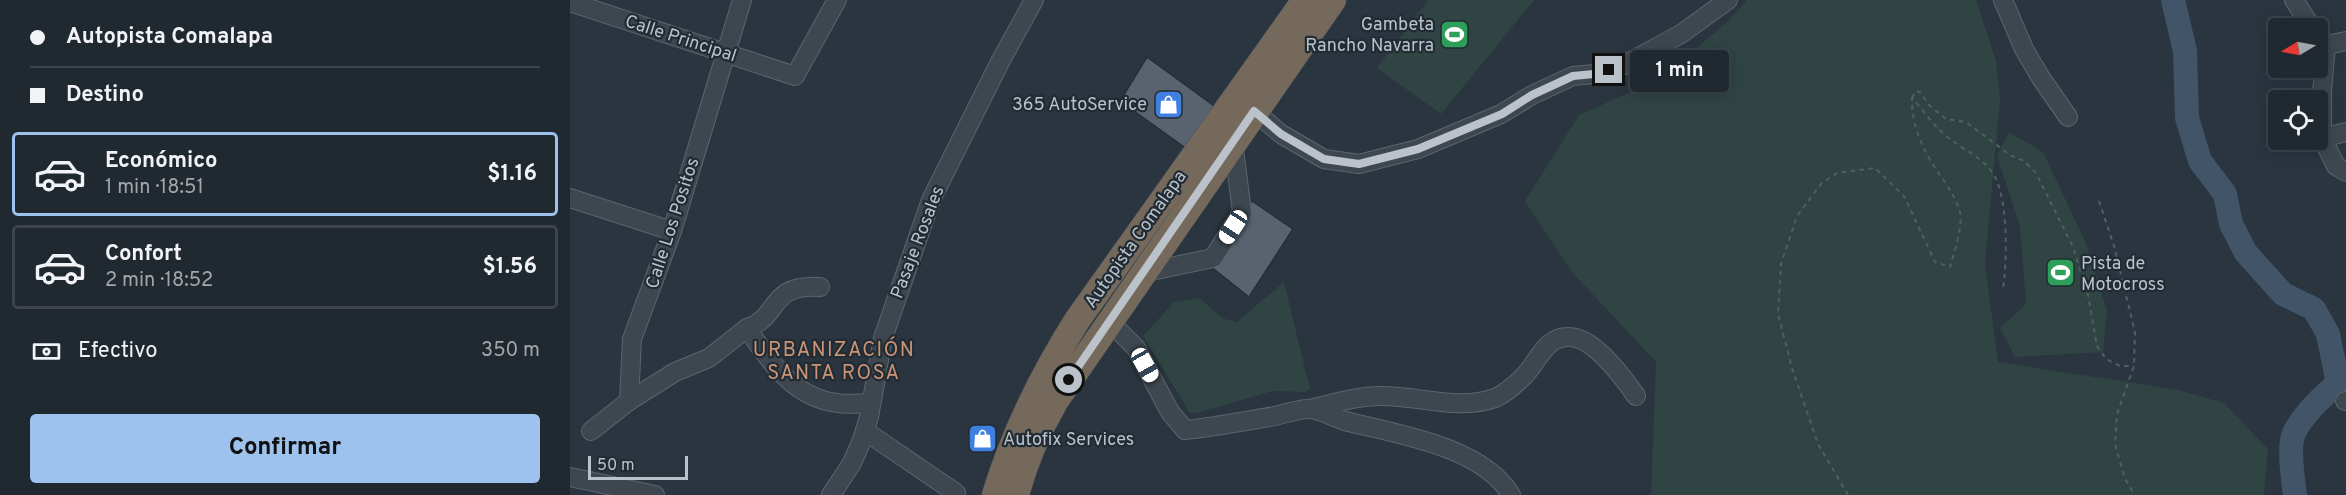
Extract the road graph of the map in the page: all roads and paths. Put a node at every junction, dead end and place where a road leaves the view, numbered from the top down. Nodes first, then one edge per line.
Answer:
1 (742, 0) edge
2 (837, 0) edge
3 (1034, 0) edge
4 (1305, 0) edge
5 (1333, 0) edge
6 (1728, 0) edge
7 (2003, 0) edge
8 (2294, 0) edge
9 (570, 2) edge
10 (2306, 18) edge
11 (2328, 40) edge
12 (2346, 41) edge
13 (727, 53) junction
14 (1912, 98) junction
15 (1254, 111) junction
16 (2068, 117) dead end
17 (2346, 132) edge
18 (2328, 136) edge
19 (1233, 142) junction
20 (2328, 150) edge
21 (2346, 172) edge
22 (570, 198) edge
23 (2099, 201) dead end
24 (672, 231) junction
25 (1142, 273) junction
26 (820, 287) dead end
27 (2003, 289) dead end
28 (1078, 319) junction
29 (1109, 321) junction
30 (747, 328) junction
31 (2134, 366) junction
32 (1636, 396) dead end
33 (1352, 398) junction
34 (629, 401) junction
35 (871, 403) junction
36 (1310, 409) junction
37 (1351, 422) junction
38 (865, 430) junction
39 (591, 431) dead end
40 (570, 477) edge
41 (967, 494) edge
42 (655, 495) edge
43 (831, 495) edge
44 (995, 495) edge
45 (1016, 495) edge
46 (1028, 495) edge
47 (1512, 495) edge
48 (1848, 495) edge
49 (2135, 495) edge

1 - 13 street, Calle Los Positos
2 - 13 street, Calle Principal
3 - 35 street, Pasaje Rosales
4 - 28 highway, Autopista Comalapa
5 - 15 highway, Autopista Comalapa
6 - 15 street
7 - 16 street
8 - 10 street
9 - 13 street, Calle Principal
11 - 12 street
13 - 24 street, Calle Los Positos
14 - 27 path
14 - 31 path
14 - 48 path
15 - 19 highway, Autopista Comalapa
17 - 18 street
19 - 25 highway, Autopista Comalapa
19 - 25 street
20 - 21 street
22 - 24 street
23 - 31 path
24 - 34 street, Calle Los Positos
25 - 29 highway, Autopista Comalapa
26 - 30 street
28 - 41 highway
28 - 44 highway, Autopista Comalapa
29 - 36 street
29 - 45 highway, Autopista Comalapa
29 - 46 highway
30 - 34 street
30 - 35 street
31 - 49 path
32 - 33 street
33 - 36 street
33 - 37 street
34 - 39 street
35 - 38 street, Pasaje Rosales
36 - 37 street
37 - 47 street
38 - 41 street
38 - 43 street, Pasaje Rosales
40 - 42 street

